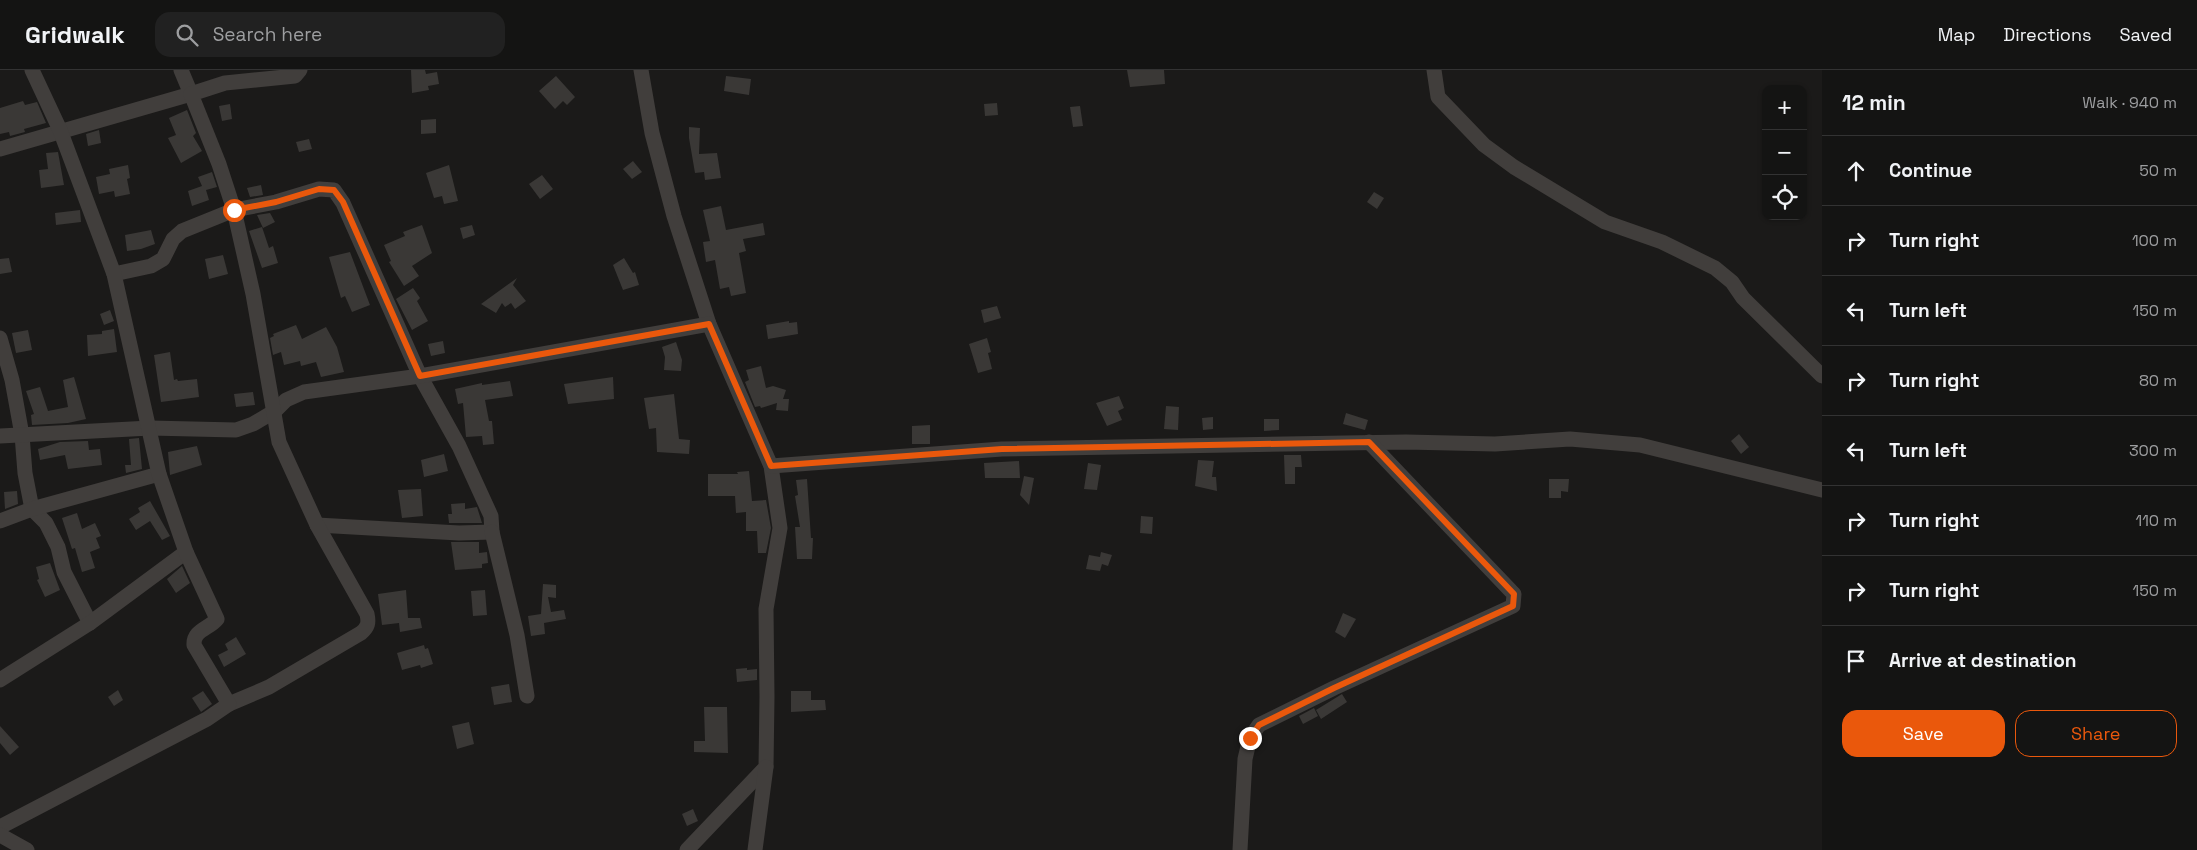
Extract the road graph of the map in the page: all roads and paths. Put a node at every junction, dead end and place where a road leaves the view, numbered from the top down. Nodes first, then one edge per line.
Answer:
1 (32, 70) edge
2 (181, 70) edge
3 (300, 70) edge
4 (641, 70) edge
5 (1434, 70) edge
6 (191, 94) junction
7 (60, 130) junction
8 (0, 149) edge
9 (234, 210) junction
10 (114, 274) junction
11 (709, 324) junction
12 (0, 338) edge
13 (420, 376) junction
14 (1822, 376) edge
15 (275, 411) junction
16 (150, 428) junction
17 (22, 435) junction
18 (0, 436) edge
19 (1369, 442) junction
20 (771, 466) junction
21 (159, 474) junction
22 (1822, 490) edge
23 (32, 509) junction
24 (0, 521) edge
25 (317, 525) junction
26 (492, 532) junction
27 (186, 552) junction
28 (90, 623) junction
29 (0, 680) edge
30 (527, 696) dead end
31 (229, 704) junction
32 (766, 767) junction
33 (0, 827) edge
34 (0, 835) edge
35 (27, 850) edge
36 (687, 850) edge
37 (756, 850) edge
38 (1240, 850) edge

1 - 7 street
2 - 6 street
3 - 6 street
4 - 11 street
5 - 14 street
6 - 7 street
6 - 9 street
7 - 8 street
7 - 10 street
9 - 10 street
9 - 13 street
9 - 15 street
10 - 16 street
11 - 13 street
11 - 20 street
12 - 17 street
13 - 15 street
13 - 26 street
15 - 16 street
15 - 25 street
16 - 17 street
16 - 21 street
17 - 18 street
17 - 23 street
19 - 20 street
19 - 22 street
19 - 38 street
20 - 32 street
21 - 23 street
21 - 27 street
23 - 24 street
23 - 28 street
25 - 26 street
25 - 31 street
26 - 30 street
27 - 28 street
27 - 31 street
28 - 29 street
31 - 33 street
32 - 36 street
32 - 37 street
34 - 35 street

